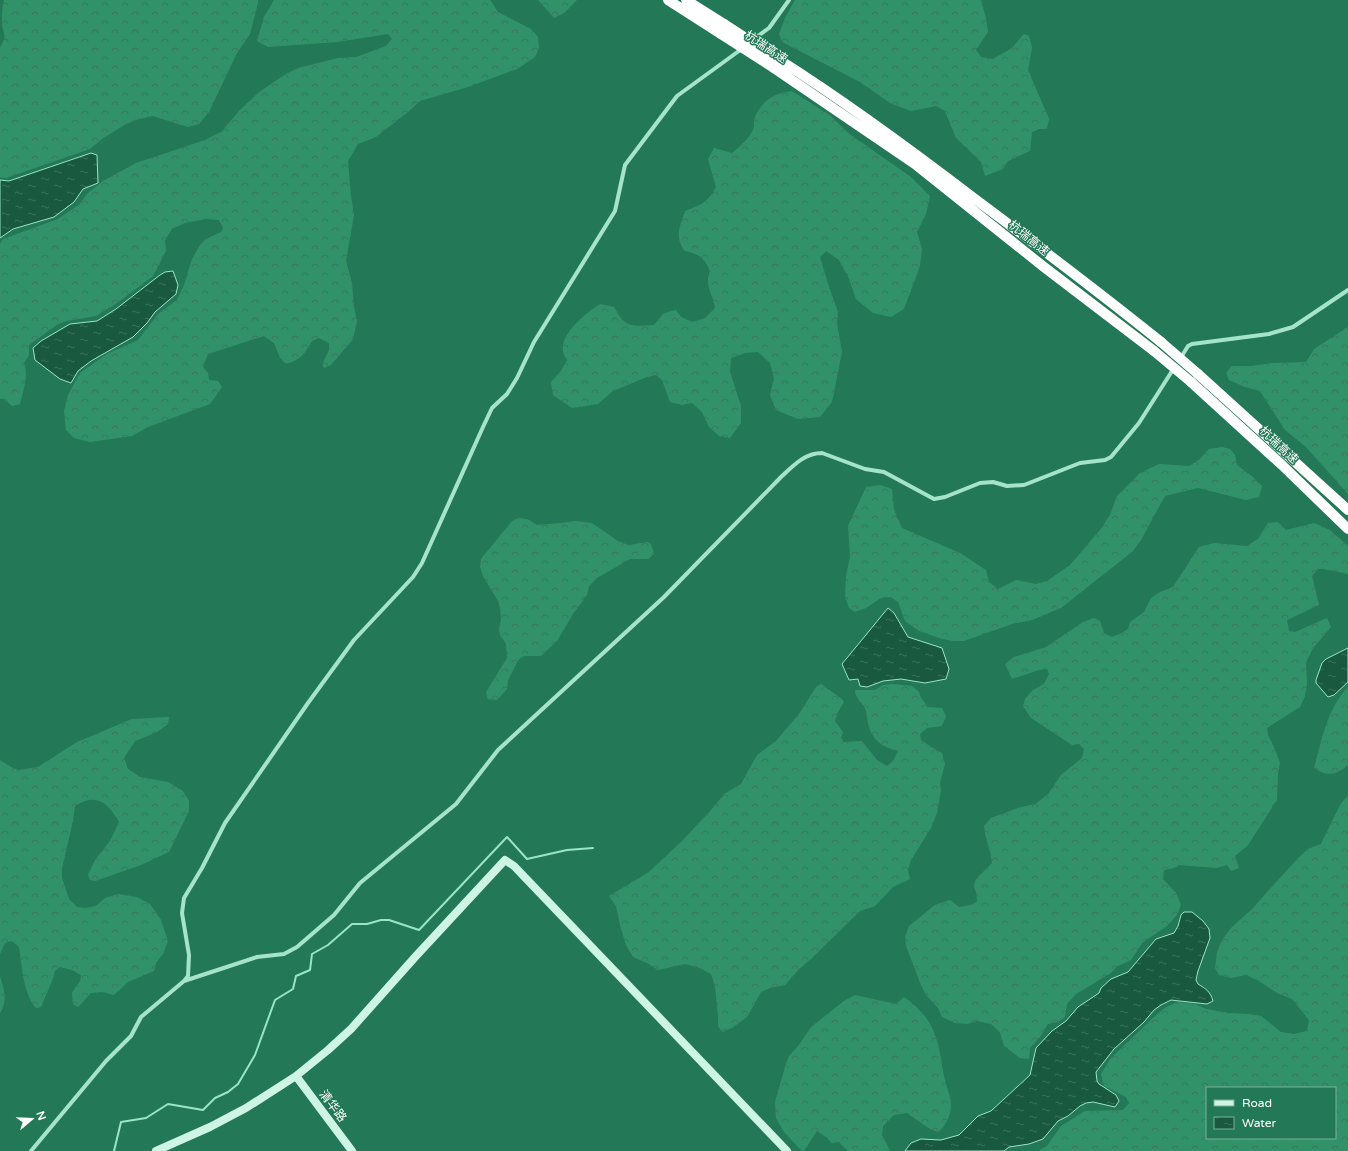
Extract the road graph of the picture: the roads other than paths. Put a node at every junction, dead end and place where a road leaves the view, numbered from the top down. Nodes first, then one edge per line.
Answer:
1 (668, 0) edge
2 (686, 0) edge
3 (789, 0) edge
4 (722, 29) junction
5 (776, 63) junction
6 (1348, 290) edge
7 (1348, 510) edge
8 (1348, 529) edge
9 (184, 981) junction
10 (296, 1076) junction
11 (31, 1151) edge
12 (156, 1151) edge
13 (352, 1151) edge
14 (787, 1151) edge

1 - 4 highway, 杭瑞高速
2 - 4 highway, 杭瑞高速
3 - 9 street
4 - 5 highway, 杭瑞高速, bridge
5 - 7 highway, 杭瑞高速, bridge
5 - 8 highway, 杭瑞高速, bridge
6 - 9 street
9 - 11 street
10 - 12 street
10 - 13 street, 清华路
10 - 14 street

